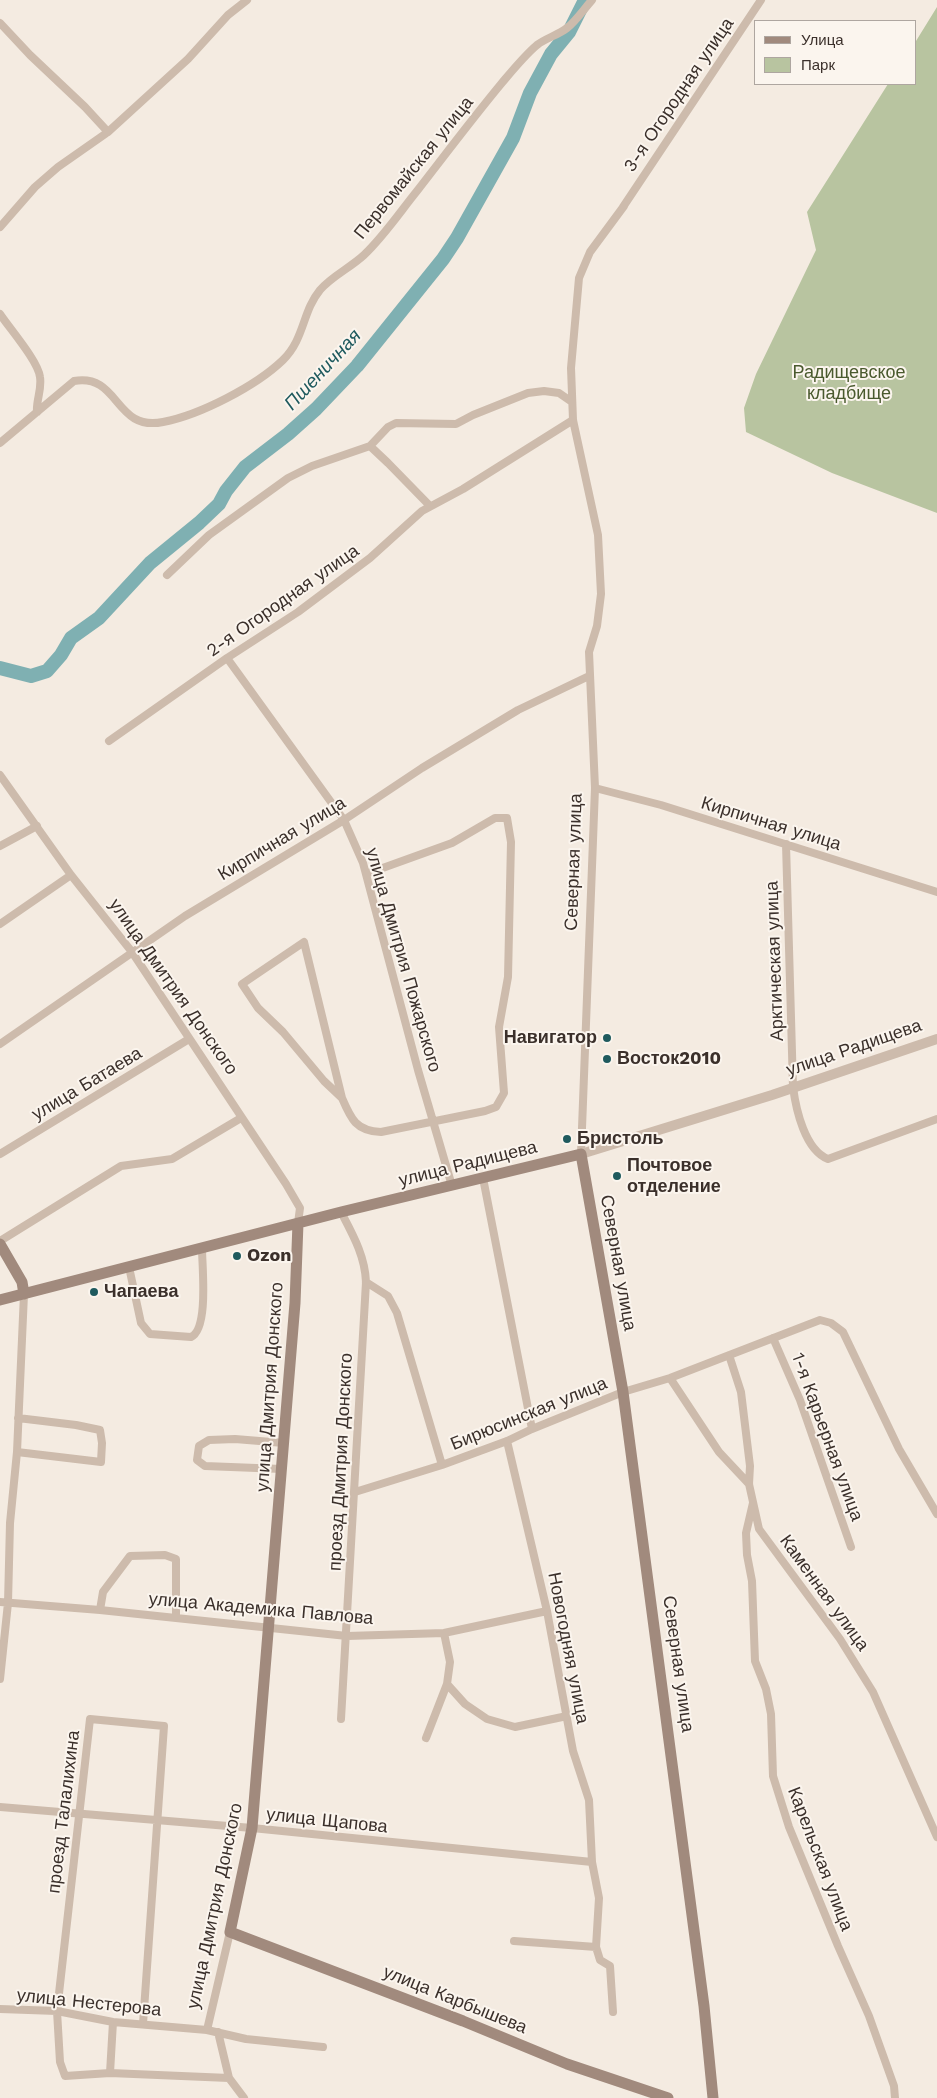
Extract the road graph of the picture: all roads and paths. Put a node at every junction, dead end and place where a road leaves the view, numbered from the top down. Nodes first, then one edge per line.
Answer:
1 (247, 0) edge
2 (592, 0) edge
3 (761, 0) edge
4 (0, 22) edge
5 (108, 132) junction
6 (623, 207) joint
7 (0, 227) edge
8 (0, 314) edge
9 (572, 402) junction
10 (37, 412) junction
11 (573, 420) junction
12 (0, 443) edge
13 (370, 446) junction
14 (430, 506) junction
15 (167, 574) dead end
16 (227, 658) junction
17 (589, 676) junction
18 (109, 741) dead end
19 (0, 775) edge
20 (594, 788) junction
21 (344, 820) junction
22 (37, 826) junction
23 (786, 844) junction
24 (0, 846) edge
25 (366, 874) junction
26 (71, 875) junction
27 (937, 892) edge
28 (0, 924) edge
29 (132, 952) junction
30 (189, 1039) junction
31 (937, 1039) edge
32 (0, 1044) edge
33 (793, 1087) junction
34 (342, 1098) junction
35 (241, 1118) junction
36 (937, 1119) edge
37 (433, 1121) junction
38 (0, 1154) edge
39 (581, 1154) junction
40 (483, 1178) junction
41 (452, 1186) junction
42 (341, 1212) junction
43 (298, 1223) junction
44 (0, 1242) edge
45 (202, 1248) junction
46 (129, 1267) junction
47 (366, 1282) junction
48 (24, 1294) junction
49 (0, 1300) edge
50 (773, 1338) junction
51 (729, 1355) junction
52 (670, 1378) junction
53 (623, 1392) junction
54 (18, 1418) junction
55 (532, 1429) junction
56 (507, 1441) junction
57 (284, 1444) junction
58 (17, 1452) junction
59 (442, 1466) junction
60 (282, 1469) junction
61 (749, 1484) junction
62 (355, 1492) junction
63 (754, 1504) junction
64 (937, 1514) edge
65 (0, 1522) edge
66 (10, 1523) junction
67 (851, 1547) dead end
68 (4, 1603) edge
69 (100, 1610) junction
70 (547, 1610) junction
71 (176, 1617) junction
72 (269, 1626) junction
73 (444, 1634) junction
74 (347, 1636) junction
75 (0, 1679) edge
76 (446, 1684) junction
77 (567, 1716) junction
78 (341, 1719) dead end
79 (426, 1738) dead end
80 (0, 1807) edge
81 (78, 1813) junction
82 (158, 1820) junction
83 (252, 1828) junction
84 (937, 1837) edge
85 (592, 1862) junction
86 (230, 1932) junction
87 (514, 1941) dead end
88 (596, 1947) junction
89 (0, 2010) edge
90 (57, 2011) junction
91 (613, 2012) dead end
92 (113, 2022) junction
93 (142, 2024) junction
94 (206, 2030) junction
95 (218, 2032) junction
96 (323, 2047) dead end
97 (110, 2073) junction
98 (229, 2078) junction
99 (244, 2098) edge
100 (665, 2098) edge
101 (713, 2098) edge
102 (895, 2098) edge

1 - 5 street
2 - 10 street, Первомайская улица
3 - 6 street, 3-я Огородная улица
4 - 5 street
5 - 7 street
6 - 9 street, Северная улица
8 - 10 street
9 - 11 street, Северная улица
9 - 13 street
10 - 12 street, Первомайская улица
11 - 14 street, 2-я Огородная улица
11 - 17 street, Северная улица
13 - 14 street
13 - 15 street
14 - 16 street, 2-я Огородная улица
16 - 18 street, 2-я Огородная улица
16 - 21 street, улица Дмитрия Пожарского
17 - 20 street, Северная улица
17 - 21 street, Кирпичная улица
19 - 22 street, улица Дмитрия Донского
20 - 23 street, Кирпичная улица
20 - 39 street, Северная улица
21 - 25 street, улица Дмитрия Пожарского
21 - 29 street, Кирпичная улица
22 - 24 street
22 - 26 street, улица Дмитрия Донского
23 - 27 street, Кирпичная улица
23 - 33 street, Арктическая улица
25 - 37 street, улица Дмитрия Пожарского
25 - 37 street
26 - 28 street
26 - 29 street, улица Дмитрия Донского
29 - 30 street, улица Дмитрия Донского
29 - 32 street, Кирпичная улица
30 - 35 street, улица Дмитрия Донского
30 - 38 street, улица Батаева
31 - 33 street, улица Радищева
33 - 36 street, Арктическая улица
33 - 39 street, улица Радищева
34 - 34 street
34 - 37 street
35 - 43 street, улица Дмитрия Донского
35 - 44 street
37 - 41 street, улица Дмитрия Пожарского
39 - 40 main road, улица Радищева
39 - 53 main road, Северная улица
40 - 41 main road, улица Радищева
40 - 55 street
41 - 42 main road, улица Радищева
42 - 43 main road, улица Радищева
42 - 47 street, проезд Дмитрия Донского
43 - 45 main road, улица Радищева
43 - 57 main road, улица Дмитрия Донского
44 - 48 main road
45 - 46 main road, улица Радищева
45 - 46 street
46 - 48 main road, улица Радищева
47 - 59 street, Бирюсинская улица
47 - 62 street, проезд Дмитрия Донского
48 - 49 main road, улица Радищева
48 - 54 street
50 - 51 street, Бирюсинская улица
50 - 64 street, Бирюсинская улица
50 - 67 street, 1-я Карьерная улица
51 - 52 street, Бирюсинская улица
51 - 61 street, Каменная улица
52 - 53 street, Бирюсинская улица
52 - 61 street
53 - 55 street, Бирюсинская улица
53 - 101 main road, Северная улица
54 - 58 street
54 - 58 street
55 - 56 street, Бирюсинская улица
56 - 59 street, Бирюсинская улица
56 - 70 street, Новогодняя улица
57 - 60 main road, улица Дмитрия Донского
57 - 60 street
58 - 66 street
59 - 62 street
60 - 72 main road, улица Дмитрия Донского
61 - 63 street, Каменная улица
62 - 74 street, проезд Дмитрия Донского
63 - 84 street, Каменная улица
63 - 102 street, Карельская улица
65 - 66 street
66 - 68 street
68 - 69 street, улица Академика Павлова
68 - 75 street
69 - 71 street, улица Академика Павлова
69 - 71 street
70 - 73 street, улица Академика Павлова
70 - 77 street, Новогодняя улица
71 - 72 street, улица Академика Павлова
72 - 74 street, улица Академика Павлова
72 - 83 main road, улица Дмитрия Донского
73 - 74 street, улица Академика Павлова
73 - 76 street
74 - 78 street, проезд Дмитрия Донского
76 - 77 street
76 - 79 street
77 - 85 street, Новогодняя улица
80 - 81 street, улица Щапова
81 - 82 street, улица Щапова
81 - 82 street, проезд Талалихина
81 - 90 street, проезд Талалихина
82 - 83 street, улица Щапова
82 - 93 street, проезд Талалихина
83 - 85 street, улица Щапова
83 - 86 main road, улица Дмитрия Донского
85 - 88 street, Новогодняя улица
86 - 94 street, улица Дмитрия Донского
86 - 100 main road, улица Карбышева
87 - 88 street
88 - 91 street
89 - 90 street, улица Нестерова
90 - 92 street, улица Нестерова
90 - 97 street, проезд Талалихина
92 - 93 street, улица Нестерова
92 - 97 street
93 - 94 street, улица Нестерова
94 - 95 street, улица Нестерова
95 - 96 street, улица Нестерова
95 - 98 street
97 - 98 street
98 - 99 street

